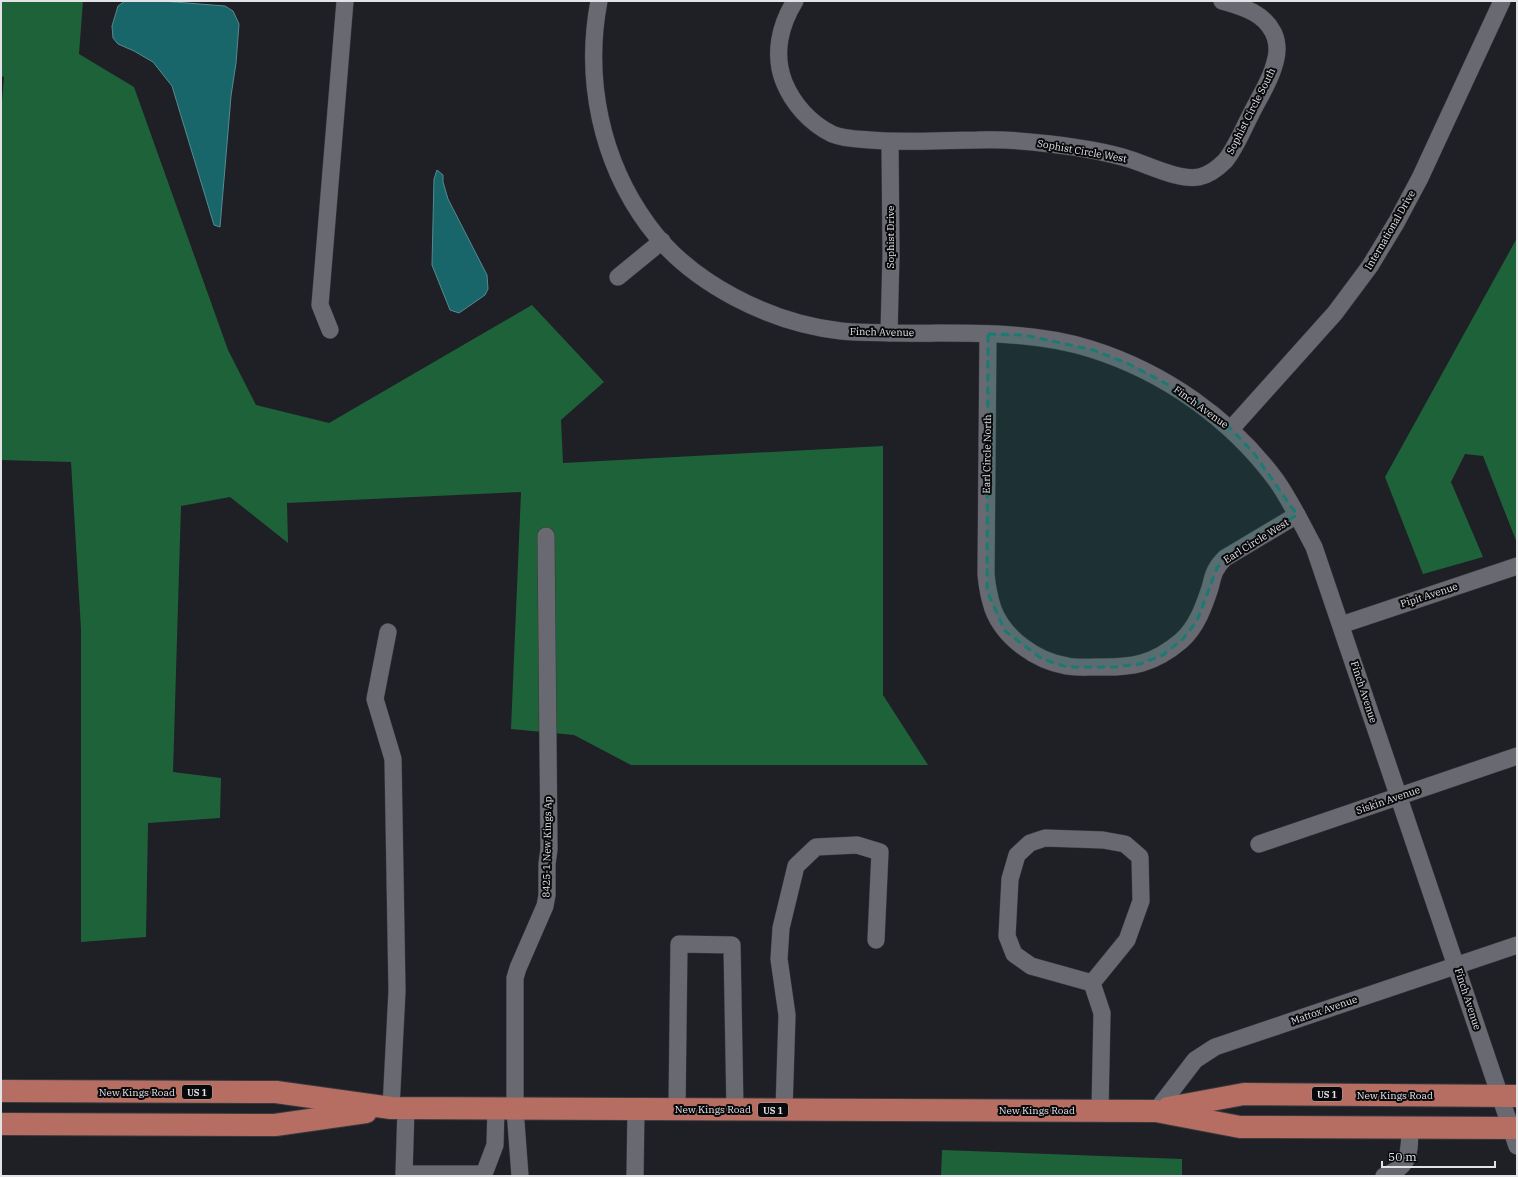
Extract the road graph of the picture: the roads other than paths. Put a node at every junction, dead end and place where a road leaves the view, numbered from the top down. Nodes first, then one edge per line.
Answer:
1 (345, 1) edge
2 (599, 1) edge
3 (795, 1) edge
4 (1222, 1) edge
5 (1502, 1) edge
6 (890, 142) junction
7 (1201, 177) joint
8 (662, 241) junction
9 (618, 278) dead end
10 (330, 330) dead end
11 (888, 332) junction
12 (988, 334) junction
13 (1231, 429) junction
14 (1297, 515) junction
15 (546, 536) dead end
16 (1517, 566) edge
17 (986, 574) joint
18 (1341, 625) junction
19 (388, 632) dead end
20 (1517, 756) edge
21 (1398, 796) junction
22 (1260, 844) dead end
23 (876, 940) dead end
24 (1517, 945) edge
25 (1456, 965) junction
26 (1092, 983) junction
27 (1, 1091) edge
28 (1509, 1096) edge
29 (398, 1108) junction
30 (505, 1109) junction
31 (636, 1109) junction
32 (677, 1109) junction
33 (735, 1109) junction
34 (784, 1110) junction
35 (1100, 1111) junction
36 (1156, 1111) junction
37 (1, 1124) edge
38 (1410, 1128) junction
39 (1515, 1134) edge
40 (520, 1176) edge
41 (635, 1176) edge
42 (1384, 1176) edge

1 - 10 street
2 - 8 street, Finch Avenue
3 - 6 street, Sophist Circle West
4 - 7 street, Sophist Circle South
5 - 13 street, International Drive
6 - 7 street, Sophist Circle West
6 - 11 street, Sophist Drive
8 - 9 street
8 - 11 street, Finch Avenue
11 - 12 street, Finch Avenue
12 - 13 street, Finch Avenue
12 - 17 street, Earl Circle North
13 - 14 street, Finch Avenue
14 - 17 street, Earl Circle West
14 - 18 street, Finch Avenue
15 - 30 street, 8425-1 New Kings Ap
16 - 18 street, Pipit Avenue
18 - 21 street, Finch Avenue
19 - 29 street
20 - 21 street, Siskin Avenue
21 - 22 street, Siskin Avenue
21 - 25 street, Finch Avenue
23 - 34 street
24 - 25 street, Mattox Avenue
25 - 28 street, Finch Avenue
25 - 36 street, Mattox Avenue
26 - 26 street
26 - 35 street
27 - 29 highway, New Kings Road / US 1
28 - 36 highway, New Kings Road / US 1
28 - 39 street, Finch Avenue
29 - 30 highway, New Kings Road / US 1
29 - 30 street
29 - 37 highway, New Kings Road / US 1
30 - 31 highway, New Kings Road / US 1
30 - 40 street, 8425-1 New Kings Ap
31 - 32 highway, New Kings Road / US 1
31 - 41 street
32 - 33 highway, New Kings Road / US 1
32 - 33 street
33 - 34 highway, New Kings Road / US 1
34 - 35 highway, New Kings Road / US 1
35 - 36 highway, New Kings Road / US 1
36 - 38 highway, New Kings Road / US 1
38 - 39 highway, New Kings Road / US 1
38 - 42 street

